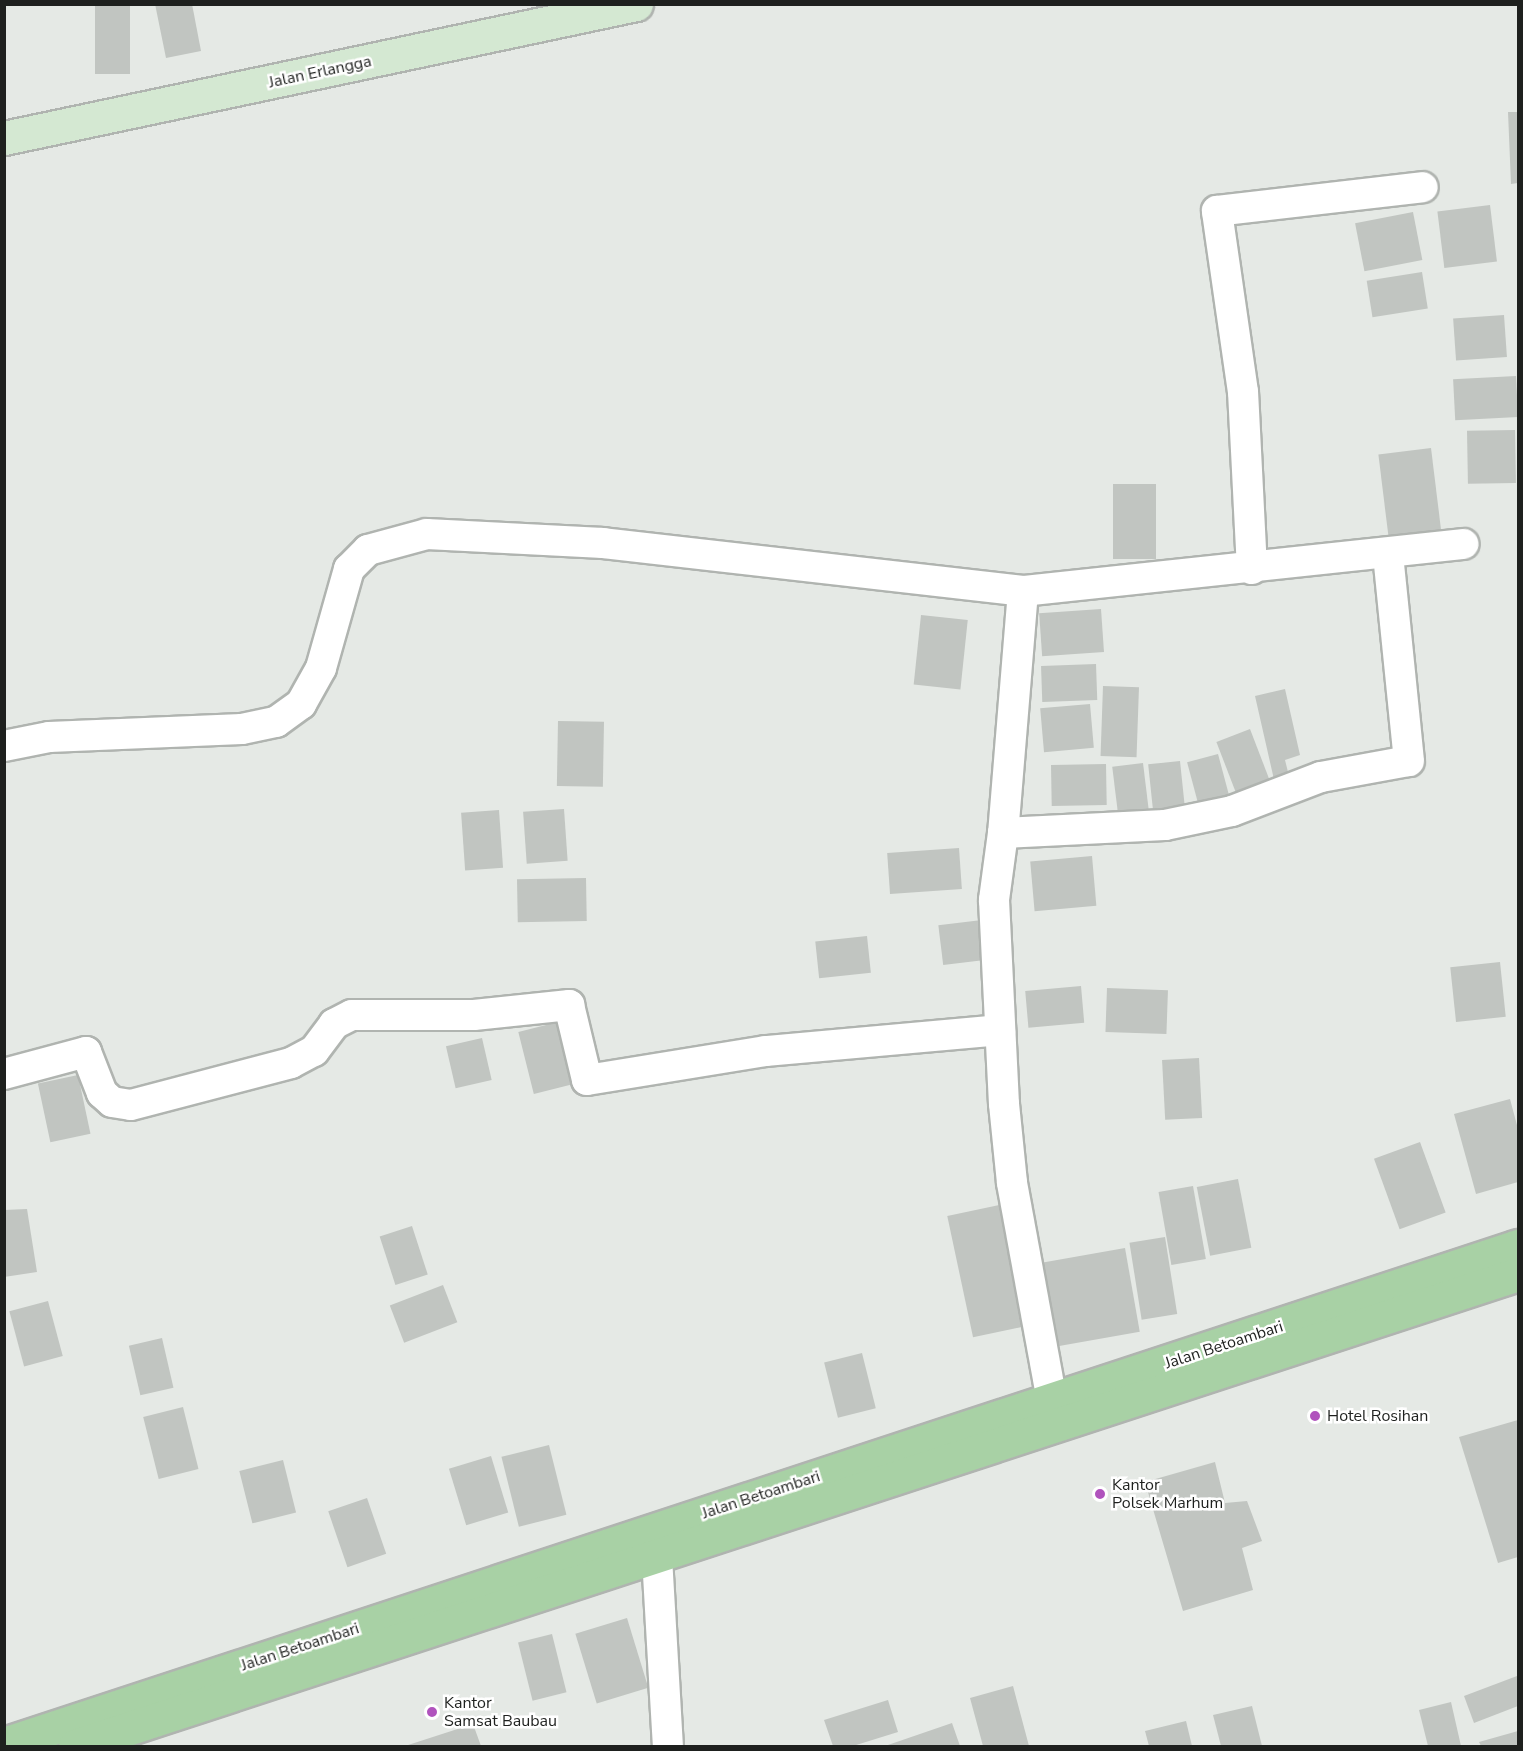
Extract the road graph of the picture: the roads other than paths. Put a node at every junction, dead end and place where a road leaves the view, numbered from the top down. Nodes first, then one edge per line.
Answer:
1 (636, 4) edge
2 (4, 138) edge
3 (1423, 187) dead end
4 (1463, 544) dead end
5 (1388, 553) junction
6 (1252, 568) junction
7 (1023, 591) junction
8 (4, 746) edge
9 (1003, 833) junction
10 (1000, 1030) junction
11 (4, 1074) edge
12 (1518, 1246) edge
13 (1518, 1274) edge
14 (1052, 1402) junction
15 (657, 1557) junction
16 (213, 1688) junction
17 (4, 1744) edge
18 (75, 1746) edge
19 (668, 1746) edge

1 - 2 street, Jalan Erlangga
3 - 6 street
4 - 5 street
5 - 6 street
5 - 9 street
6 - 7 street
7 - 8 street
7 - 9 street
9 - 10 street
10 - 11 street
10 - 14 street
12 - 14 main road, Jalan Betoambari
13 - 15 main road, Jalan Betoambari
14 - 16 main road, Jalan Betoambari
15 - 16 main road, Jalan Betoambari
15 - 19 street
16 - 17 main road, Jalan Betoambari
16 - 18 main road, Jalan Betoambari

